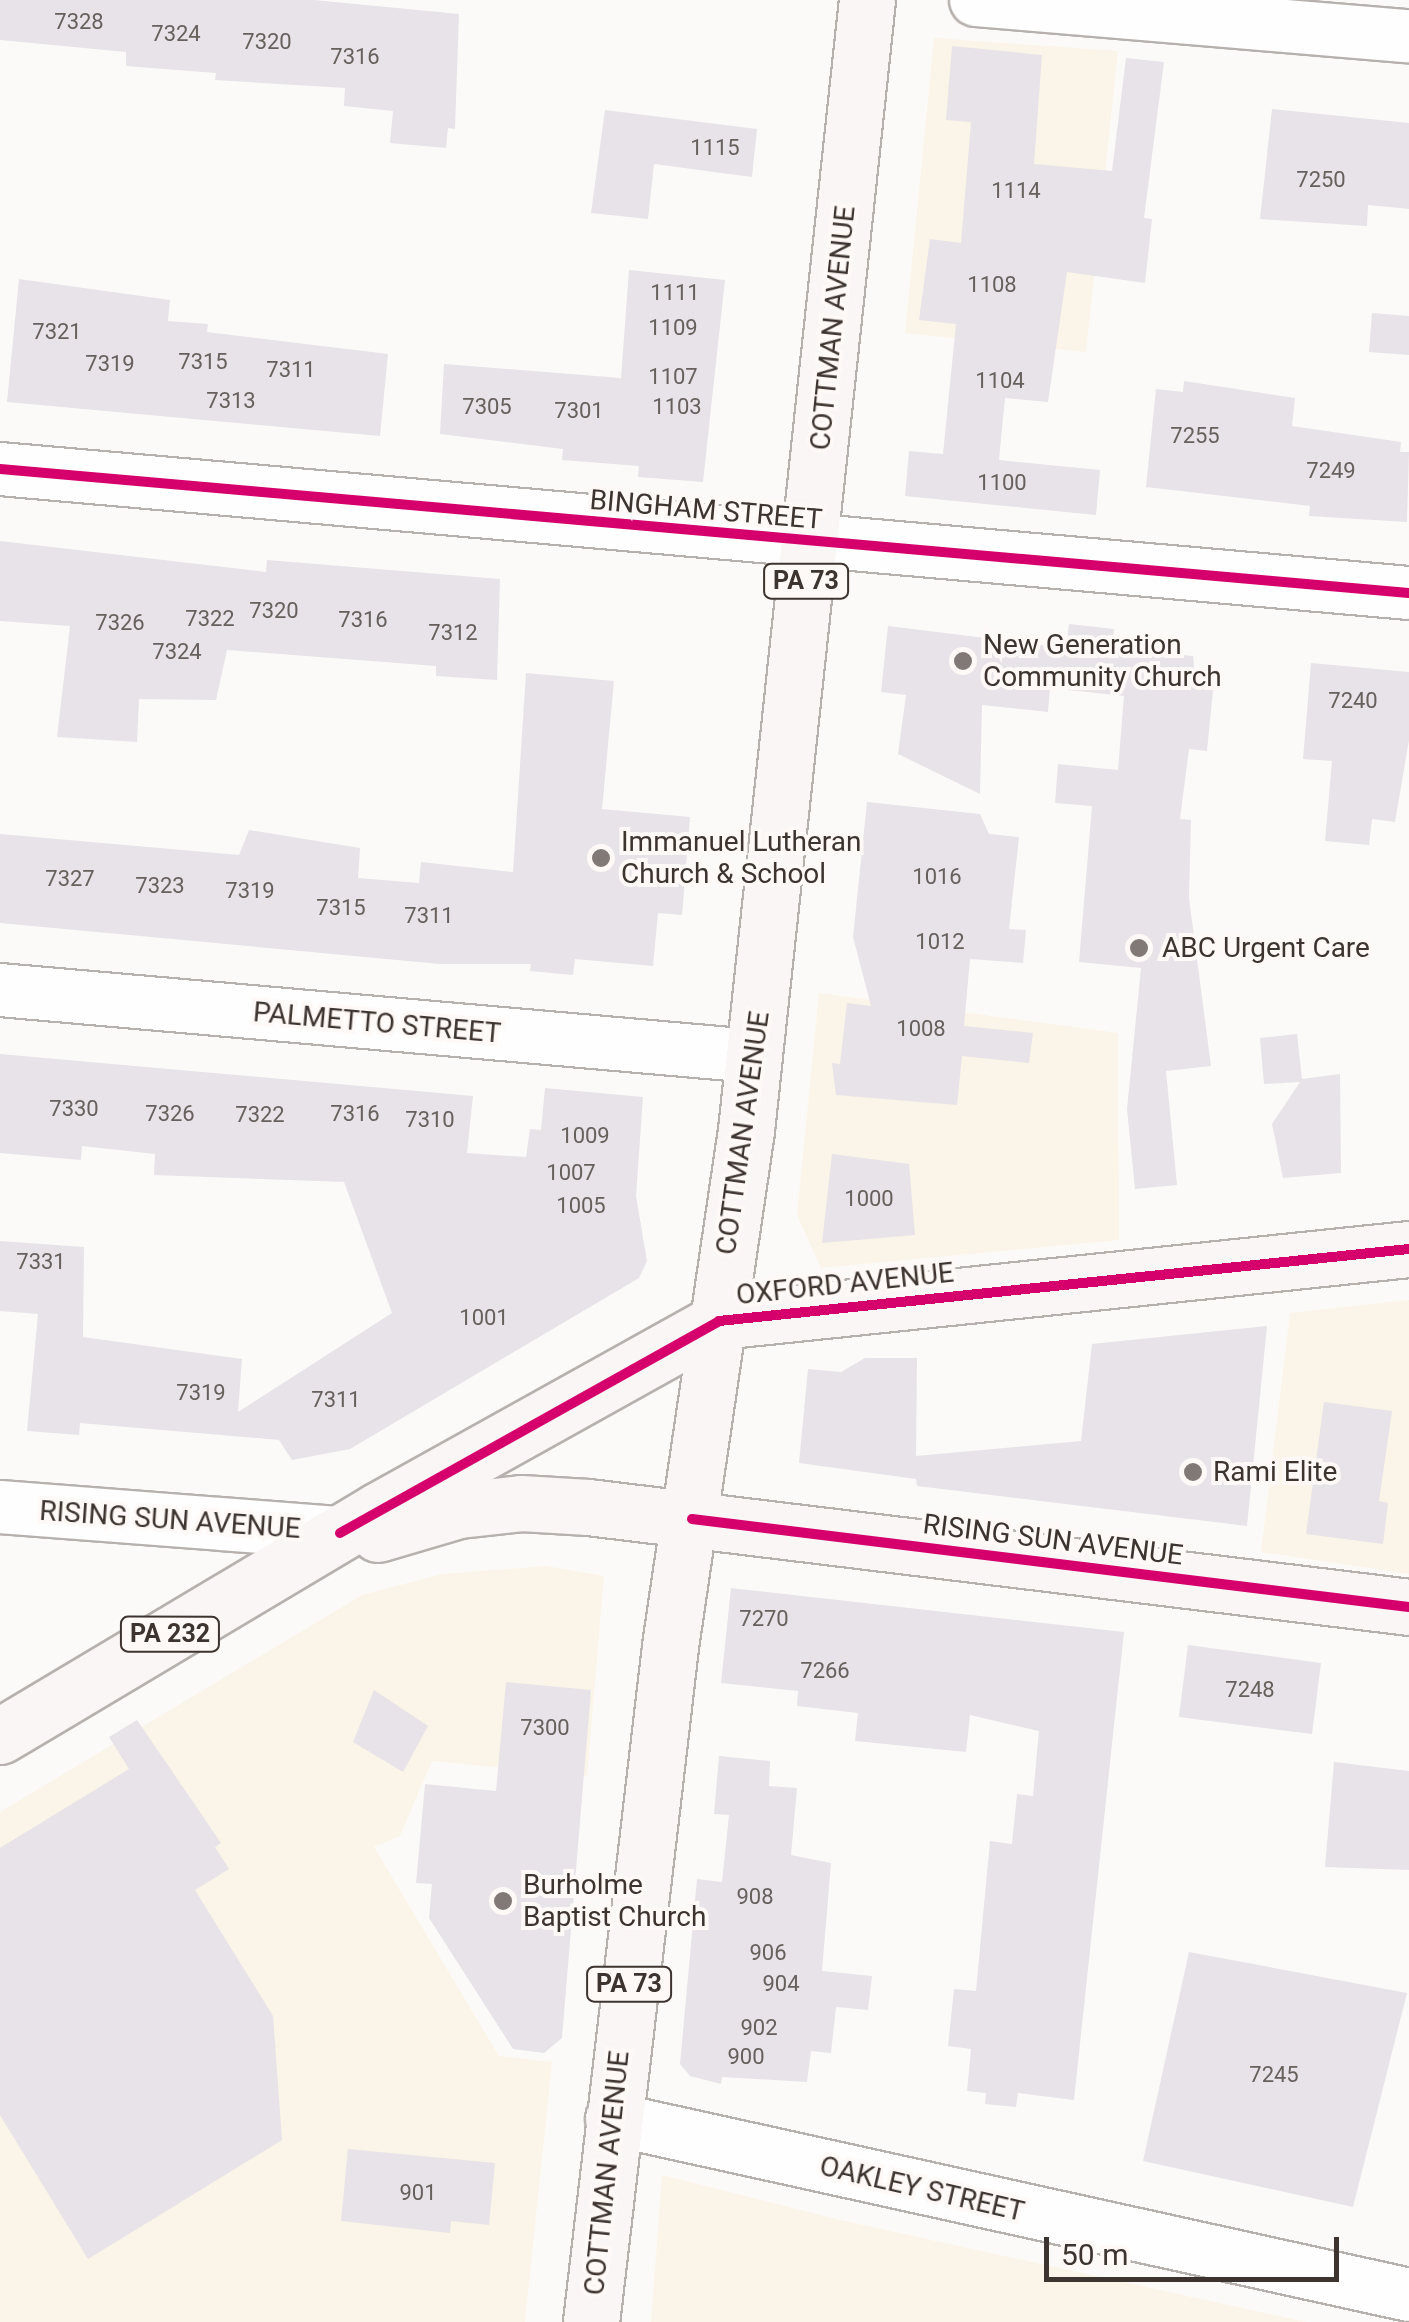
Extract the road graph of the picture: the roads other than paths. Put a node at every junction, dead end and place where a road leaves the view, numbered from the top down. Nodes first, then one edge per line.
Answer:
1 (868, 0) edge
2 (976, 0) edge
3 (1409, 36) edge
4 (0, 468) edge
5 (810, 542) junction
6 (1409, 593) edge
7 (0, 990) edge
8 (754, 1056) junction
9 (1409, 1248) edge
10 (718, 1321) junction
11 (0, 1507) edge
12 (692, 1518) junction
13 (340, 1533) junction
14 (1409, 1607) edge
15 (0, 1736) edge
16 (612, 2119) junction
17 (1409, 2294) edge
18 (591, 2322) edge

1 - 5 main road, COTTMAN AVENUE / PA 73
2 - 3 street
4 - 5 street, BINGHAM STREET
5 - 6 street, BINGHAM STREET
5 - 8 main road, COTTMAN AVENUE / PA 73
7 - 8 street, PALMETTO STREET
8 - 10 main road, COTTMAN AVENUE / PA 73
9 - 10 main road, OXFORD AVENUE / PA 232
10 - 12 main road, COTTMAN AVENUE / PA 73
10 - 13 main road, OXFORD AVENUE / PA 232
11 - 13 street, RISING SUN AVENUE
12 - 13 main road, RISING SUN AVENUE
12 - 14 main road, RISING SUN AVENUE
12 - 16 main road, COTTMAN AVENUE / PA 73
13 - 15 main road, OXFORD AVENUE / PA 232
16 - 17 street, OAKLEY STREET
16 - 18 main road, COTTMAN AVENUE / PA 73

